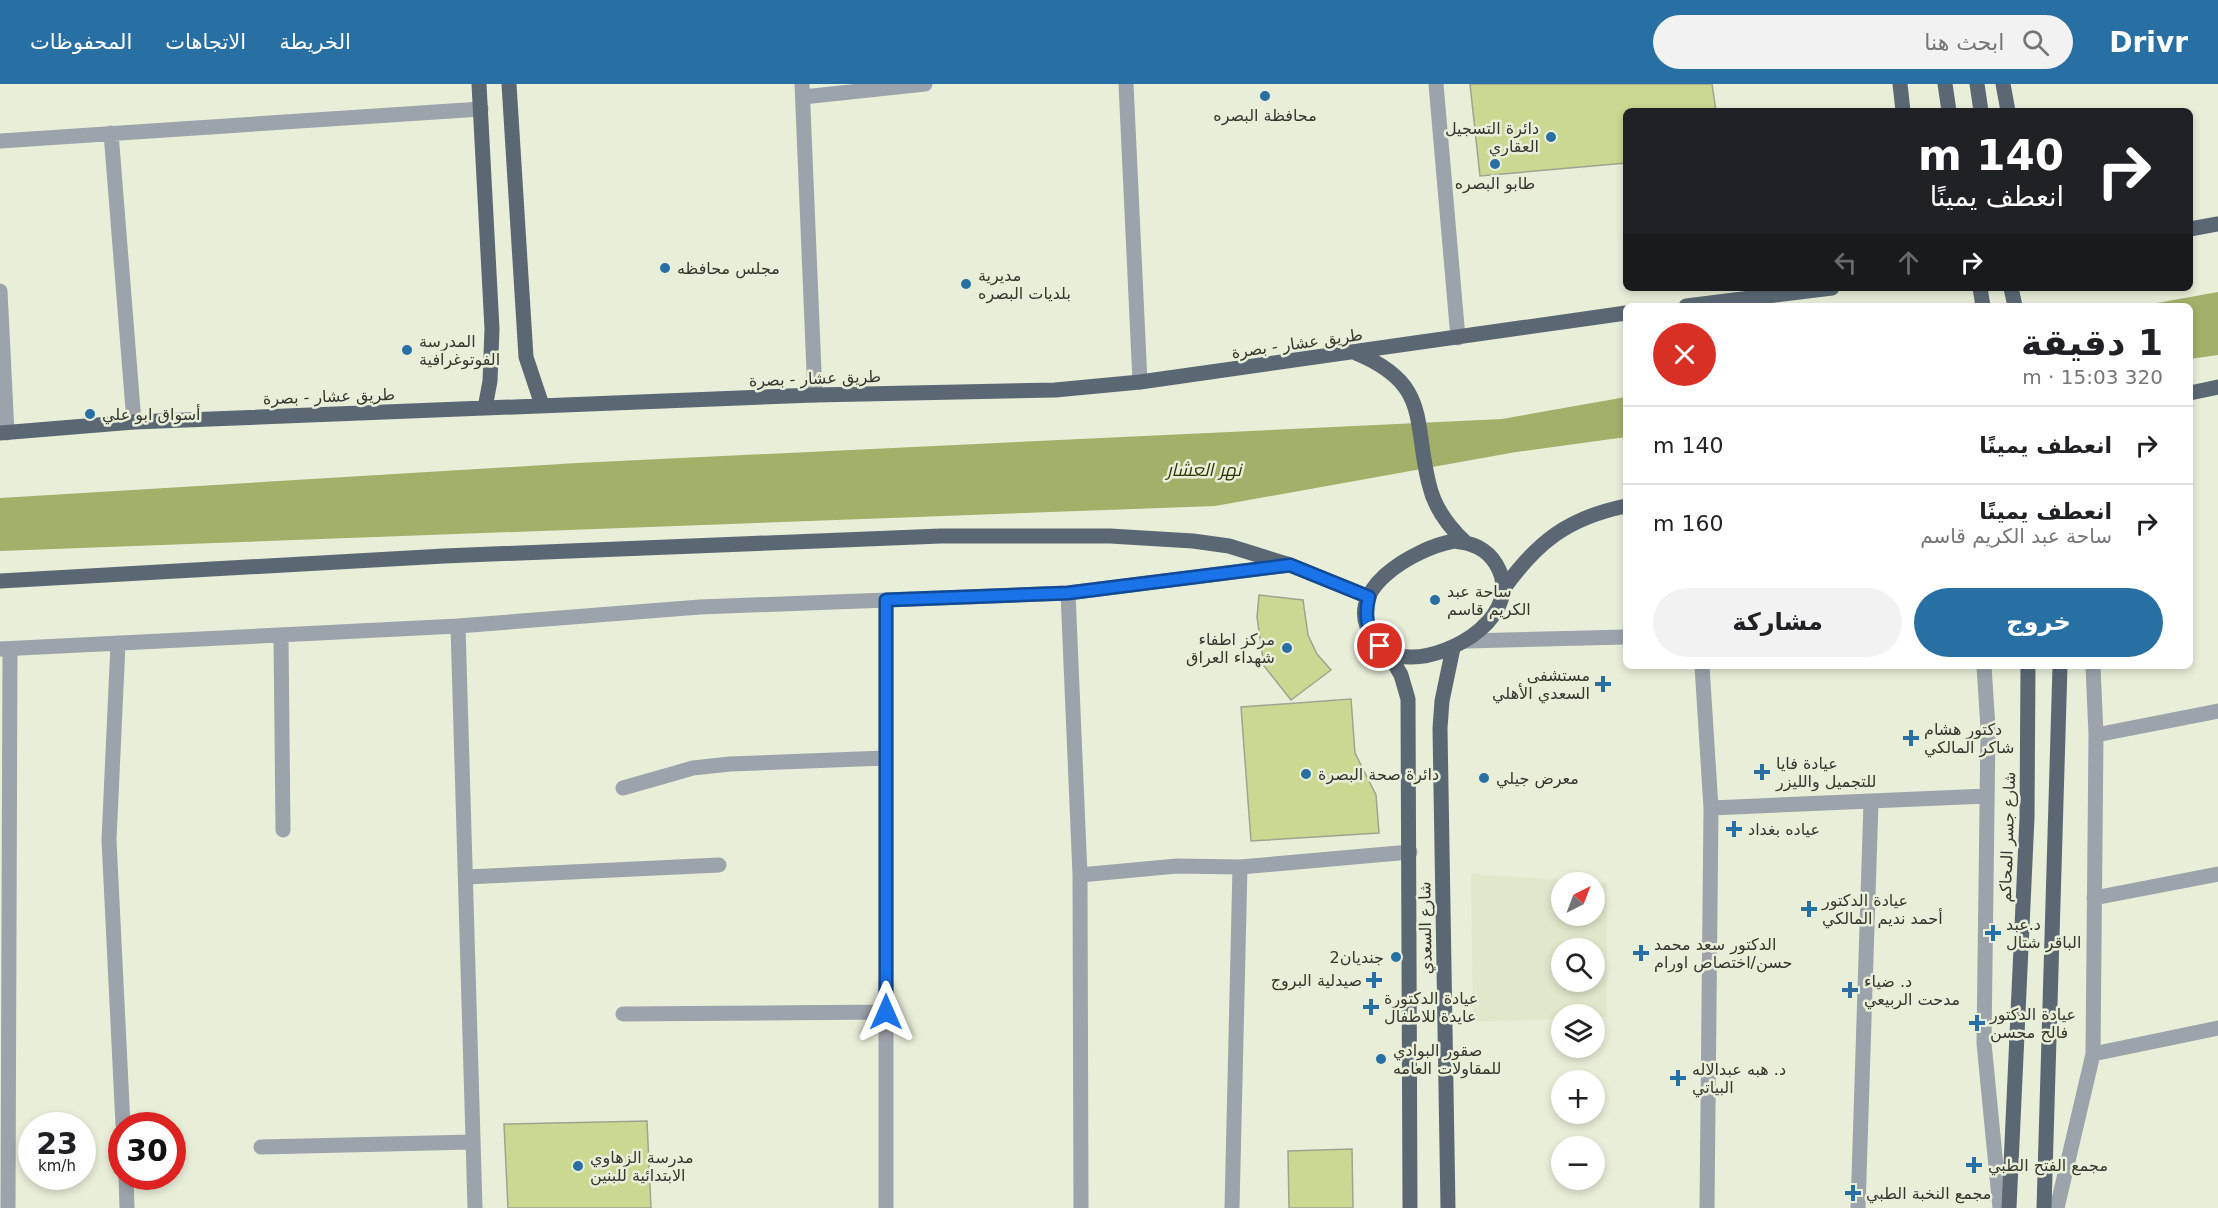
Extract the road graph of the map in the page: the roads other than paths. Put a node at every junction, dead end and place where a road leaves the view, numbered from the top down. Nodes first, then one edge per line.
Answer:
1 (479, 84) edge
2 (509, 84) edge
3 (925, 84) edge
4 (1126, 84) edge
5 (1436, 84) edge
6 (1900, 84) edge
7 (1945, 84) edge
8 (1977, 84) edge
9 (2003, 84) edge
10 (803, 91) edge
11 (1903, 108) edge
12 (1949, 108) edge
13 (1981, 108) edge
14 (2007, 108) edge
15 (481, 109) junction
16 (111, 133) junction
17 (0, 141) edge
18 (2218, 224) edge
19 (2193, 228) edge
20 (0, 291) edge
21 (1808, 291) edge
22 (1710, 303) edge
23 (1623, 314) edge
24 (1458, 338) junction
25 (1355, 353) junction
26 (1140, 382) junction
27 (2218, 387) edge
28 (2193, 392) edge
29 (815, 395) junction
30 (542, 405) junction
31 (485, 408) junction
32 (134, 422) junction
33 (4, 433) edge
34 (1623, 507) edge
35 (1465, 542) junction
36 (1290, 565) junction
37 (0, 581) edge
38 (1502, 591) junction
39 (1068, 593) junction
40 (1369, 597) junction
41 (886, 600) junction
42 (458, 626) junction
43 (281, 636) junction
44 (1623, 637) edge
45 (118, 644) junction
46 (1459, 645) junction
47 (5, 649) edge
48 (1388, 652) junction
49 (1984, 669) edge
50 (2028, 669) edge
51 (2093, 669) edge
52 (2060, 672) edge
53 (1703, 673) edge
54 (2218, 711) edge
55 (2096, 735) junction
56 (885, 758) junction
57 (623, 788) dead end
58 (1987, 796) junction
59 (1871, 802) junction
60 (1711, 808) junction
61 (283, 830) dead end
62 (1410, 852) junction
63 (719, 864) dead end
64 (1240, 867) junction
65 (2218, 874) edge
66 (1080, 875) junction
67 (466, 877) junction
68 (2094, 898) junction
69 (4, 952) edge
70 (886, 1012) junction
71 (623, 1014) dead end
72 (2218, 1028) edge
73 (2093, 1054) junction
74 (4, 1096) edge
75 (122, 1112) edge
76 (473, 1142) junction
77 (261, 1147) dead end
78 (126, 1190) edge
79 (8, 1208) edge
80 (127, 1208) edge
81 (475, 1208) edge
82 (886, 1208) edge
83 (1081, 1208) edge
84 (1232, 1208) edge
85 (1410, 1208) edge
86 (1448, 1208) edge
87 (1707, 1208) edge
88 (1858, 1208) edge
89 (2000, 1208) edge
90 (2009, 1208) edge
91 (2044, 1208) edge
92 (2057, 1208) edge

1 - 15 main road
2 - 30 main road
3 - 10 street
4 - 26 street
5 - 24 street
6 - 11 main road
7 - 12 main road
8 - 13 main road
9 - 14 main road
10 - 29 street
15 - 16 street
15 - 31 main road
16 - 17 street
16 - 32 street
18 - 19 main road
20 - 33 street
21 - 22 main road
23 - 24 main road, طريق عشار - بصرة
24 - 25 main road, طريق عشار - بصرة
25 - 26 main road, طريق عشار - بصرة
25 - 35 main road
26 - 29 main road, طريق عشار - بصرة
27 - 28 main road
29 - 30 main road, طريق عشار - بصرة
30 - 31 main road, طريق عشار - بصرة
31 - 32 main road, طريق عشار - بصرة
32 - 33 main road, طريق عشار - بصرة
34 - 38 main road
35 - 38 main road
35 - 40 main road
36 - 37 main road
36 - 39 street
36 - 40 main road
38 - 46 main road
39 - 41 street
39 - 66 street
40 - 48 main road
41 - 42 street
41 - 56 street
42 - 43 street
42 - 67 street
43 - 45 street
43 - 61 street
44 - 46 street
45 - 47 street
45 - 75 street
46 - 48 main road
46 - 86 main road, شارع السعدي
47 - 69 street
48 - 62 main road, شارع السعدي
49 - 58 street
50 - 90 main road, شارع جسر المحاكم
51 - 55 street
52 - 91 main road
53 - 60 street
54 - 55 street
55 - 68 street
56 - 57 street
56 - 70 street
58 - 59 street
58 - 89 street
59 - 60 street
59 - 88 street
60 - 87 street
62 - 64 street
62 - 85 main road, شارع السعدي
63 - 67 street
64 - 66 street
64 - 84 street
65 - 68 street
66 - 83 street
67 - 76 street
68 - 73 street
69 - 74 street
70 - 71 street
70 - 82 street
72 - 73 street
73 - 92 street
74 - 79 street
76 - 77 street
76 - 81 street
78 - 80 street

